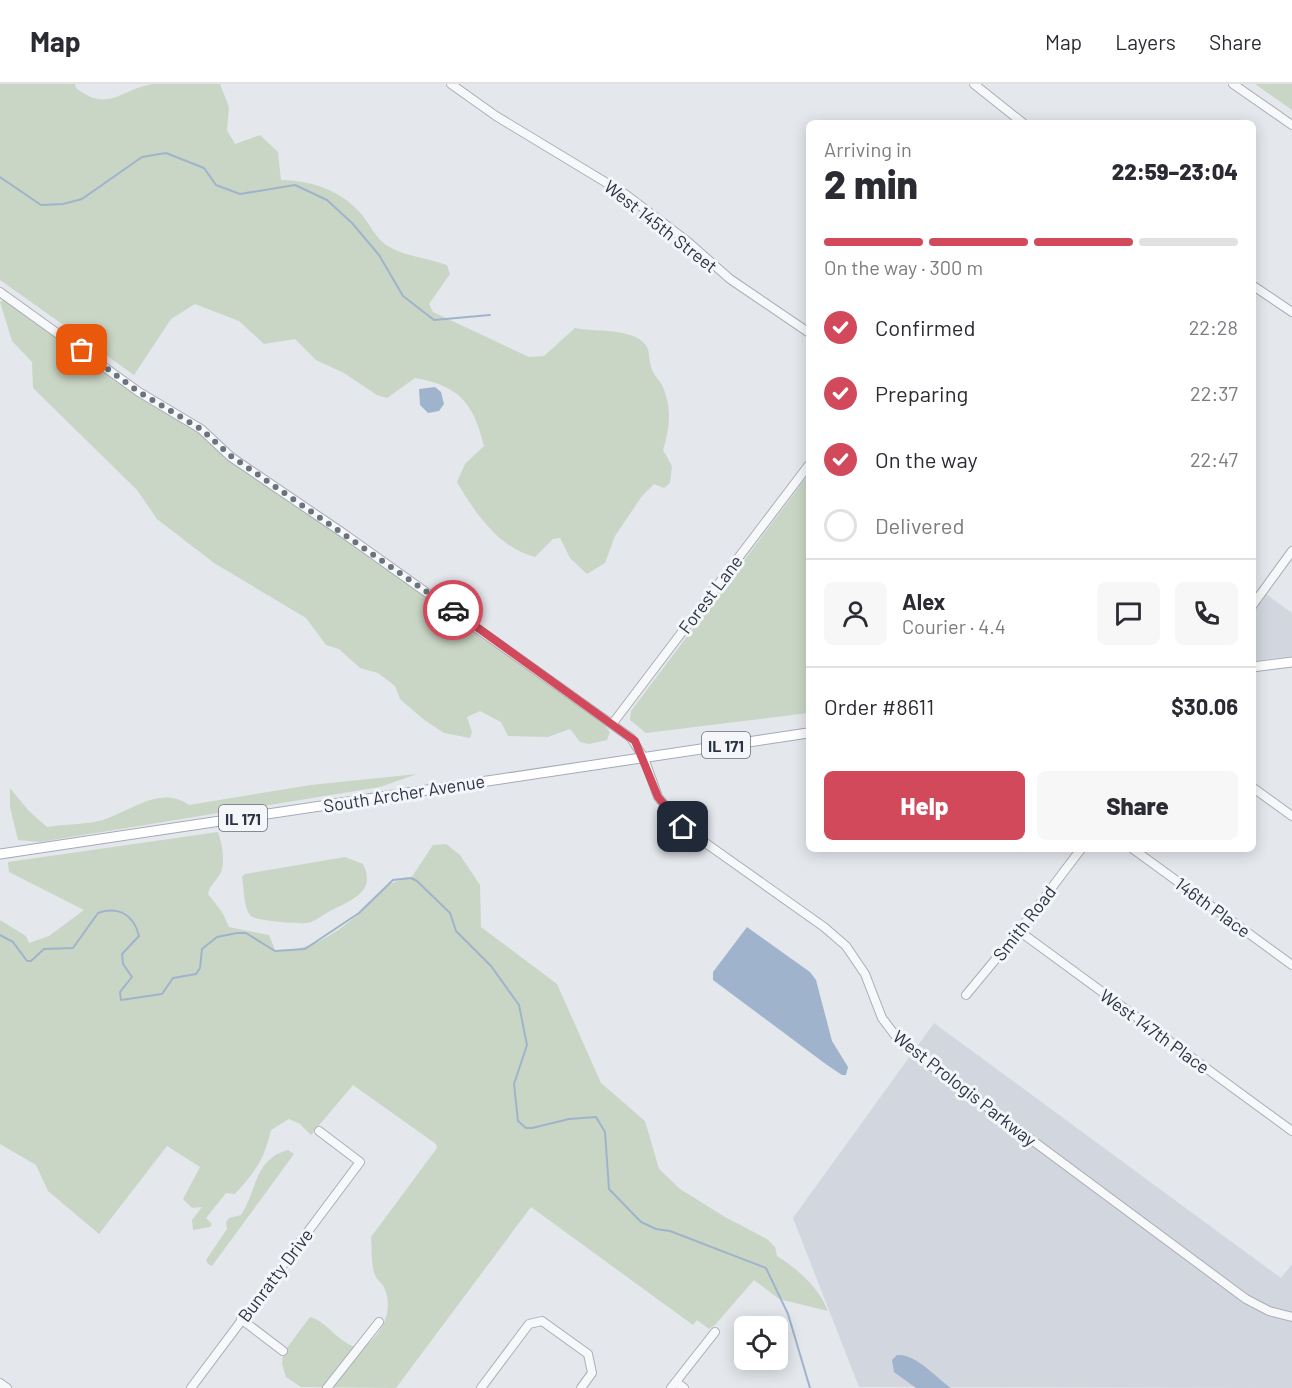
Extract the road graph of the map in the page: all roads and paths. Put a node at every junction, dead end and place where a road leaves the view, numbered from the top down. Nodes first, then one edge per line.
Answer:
1 (451, 84) edge
2 (974, 84) edge
3 (1233, 84) edge
4 (1019, 120) edge
5 (1292, 125) edge
6 (1256, 288) edge
7 (0, 292) edge
8 (1292, 312) edge
9 (806, 332) edge
10 (806, 469) edge
11 (1292, 551) edge
12 (1256, 600) edge
13 (1292, 662) edge
14 (1256, 666) edge
15 (613, 723) junction
16 (806, 733) edge
17 (644, 758) junction
18 (1256, 790) edge
19 (1292, 816) edge
20 (1079, 852) edge
21 (1137, 852) edge
22 (0, 854) edge
23 (1019, 931) junction
24 (1292, 965) edge
25 (966, 995) dead end
26 (319, 1131) dead end
27 (1292, 1131) edge
28 (1292, 1317) edge
29 (242, 1319) junction
30 (379, 1322) dead end
31 (715, 1332) dead end
32 (283, 1351) dead end
33 (0, 1383) edge
34 (674, 1385) edge
35 (7, 1388) edge
36 (191, 1388) edge
37 (327, 1388) edge
38 (481, 1388) edge
39 (581, 1388) edge
40 (684, 1388) edge

1 - 9 street, West 145th Street
2 - 4 street
3 - 5 street
6 - 8 street
7 - 15 street, West Prologis Parkway
10 - 15 street, Forest Lane
11 - 12 street
13 - 14 main road
15 - 17 street, West Prologis Parkway
16 - 17 main road, South Archer Avenue / IL 171
17 - 22 main road, South Archer Avenue / IL 171
17 - 28 street, West Prologis Parkway
18 - 19 street
20 - 23 street, Smith Road
21 - 24 street, 146th Place
23 - 25 street, Smith Road
23 - 27 street, West 147th Place
26 - 29 street, Bunratty Drive
29 - 32 street
29 - 36 street, Bunratty Drive
30 - 37 street
31 - 34 street
33 - 35 street
34 - 40 street
38 - 39 street

